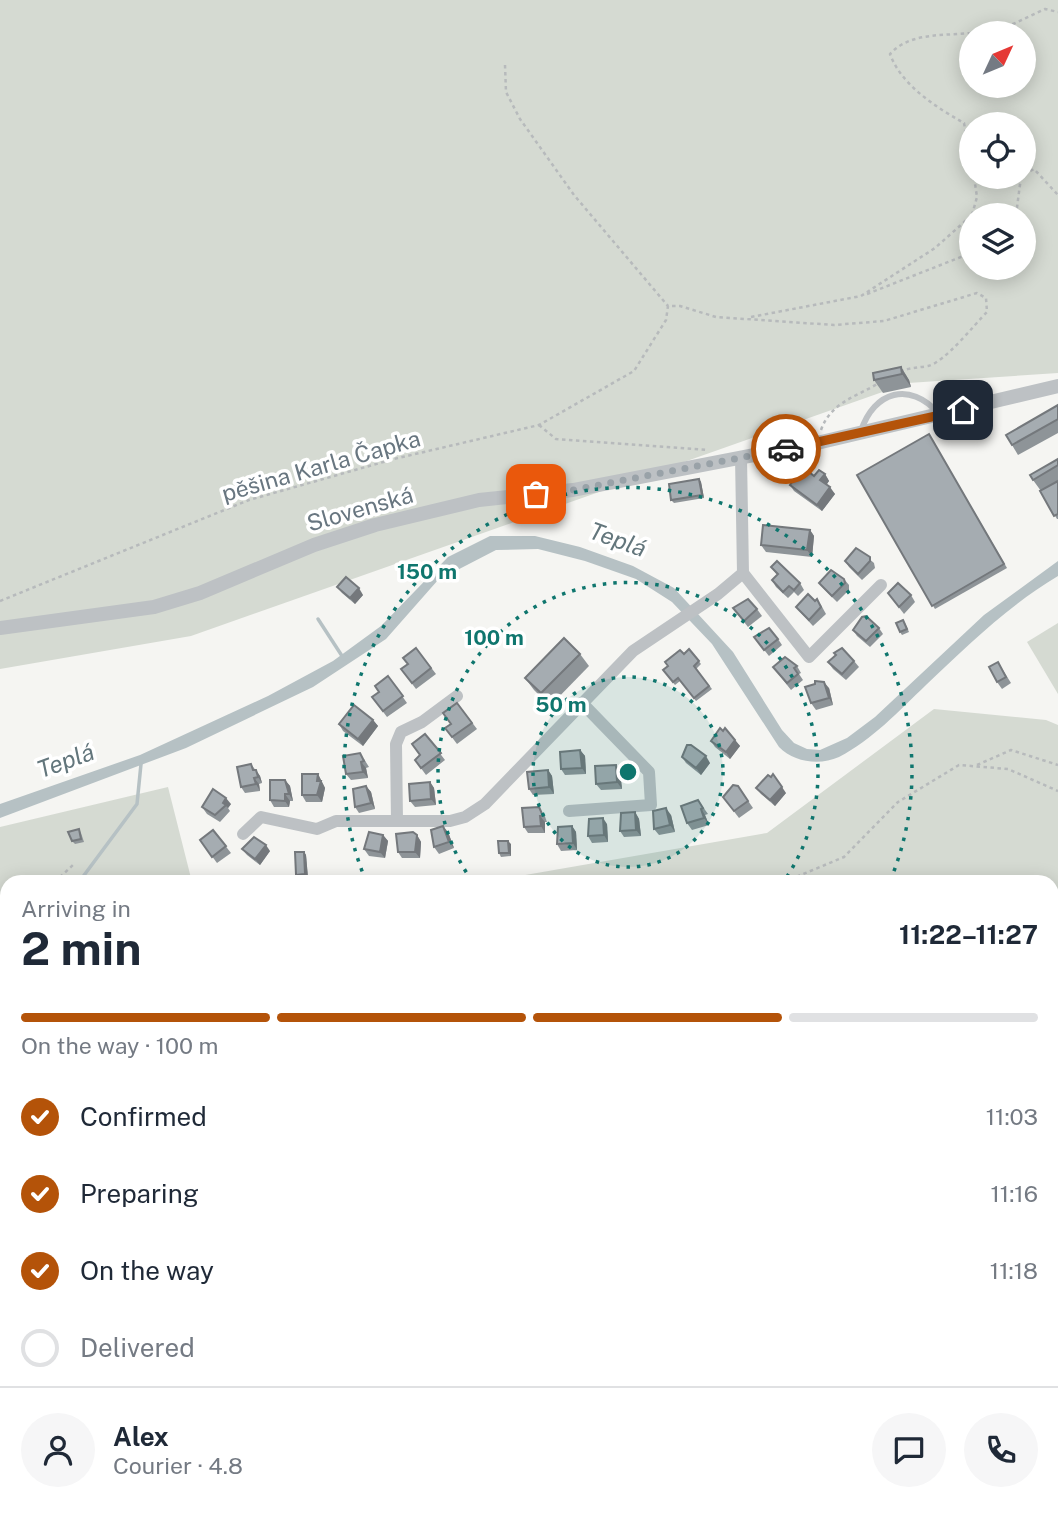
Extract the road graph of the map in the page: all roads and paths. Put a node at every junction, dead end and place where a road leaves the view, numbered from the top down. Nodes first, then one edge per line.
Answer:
1 (1058, 12) edge
2 (1019, 21) edge
3 (959, 34) edge
4 (505, 65) dead end
5 (959, 120) edge
6 (1036, 171) edge
7 (1058, 195) edge
8 (959, 226) edge
9 (959, 258) edge
10 (862, 296) junction
11 (668, 306) junction
12 (746, 318) junction
13 (892, 376) edge
14 (882, 382) edge
15 (1058, 386) edge
16 (940, 415) junction
17 (538, 425) junction
18 (861, 433) junction
19 (817, 443) junction
20 (716, 450) dead end
21 (741, 457) junction
22 (743, 573) junction
23 (881, 585) dead end
24 (0, 601) edge
25 (0, 628) edge
26 (457, 696) dead end
27 (582, 703) junction
28 (1058, 765) edge
29 (974, 766) junction
30 (1058, 791) edge
31 (569, 811) dead end
32 (397, 821) junction
33 (243, 834) dead end
34 (74, 864) dead end
35 (62, 875) edge
36 (801, 875) edge

1 - 2 path
3 - 5 path
4 - 11 path
6 - 7 path
8 - 10 path
9 - 10 path
10 - 12 path
11 - 12 path
11 - 17 path, pěšina Karla Čapka
12 - 13 path
14 - 19 path
15 - 16 street, Slovenská
16 - 18 street, Slovenská
16 - 18 lane
17 - 20 path
17 - 24 path, pěšina Karla Čapka
18 - 19 street, Slovenská
19 - 21 street, Slovenská
21 - 22 street
21 - 25 street, Slovenská
22 - 23 street
22 - 27 street
26 - 32 street
27 - 31 street
27 - 32 street
28 - 29 path
29 - 30 path
29 - 36 path
32 - 33 street
34 - 35 path

